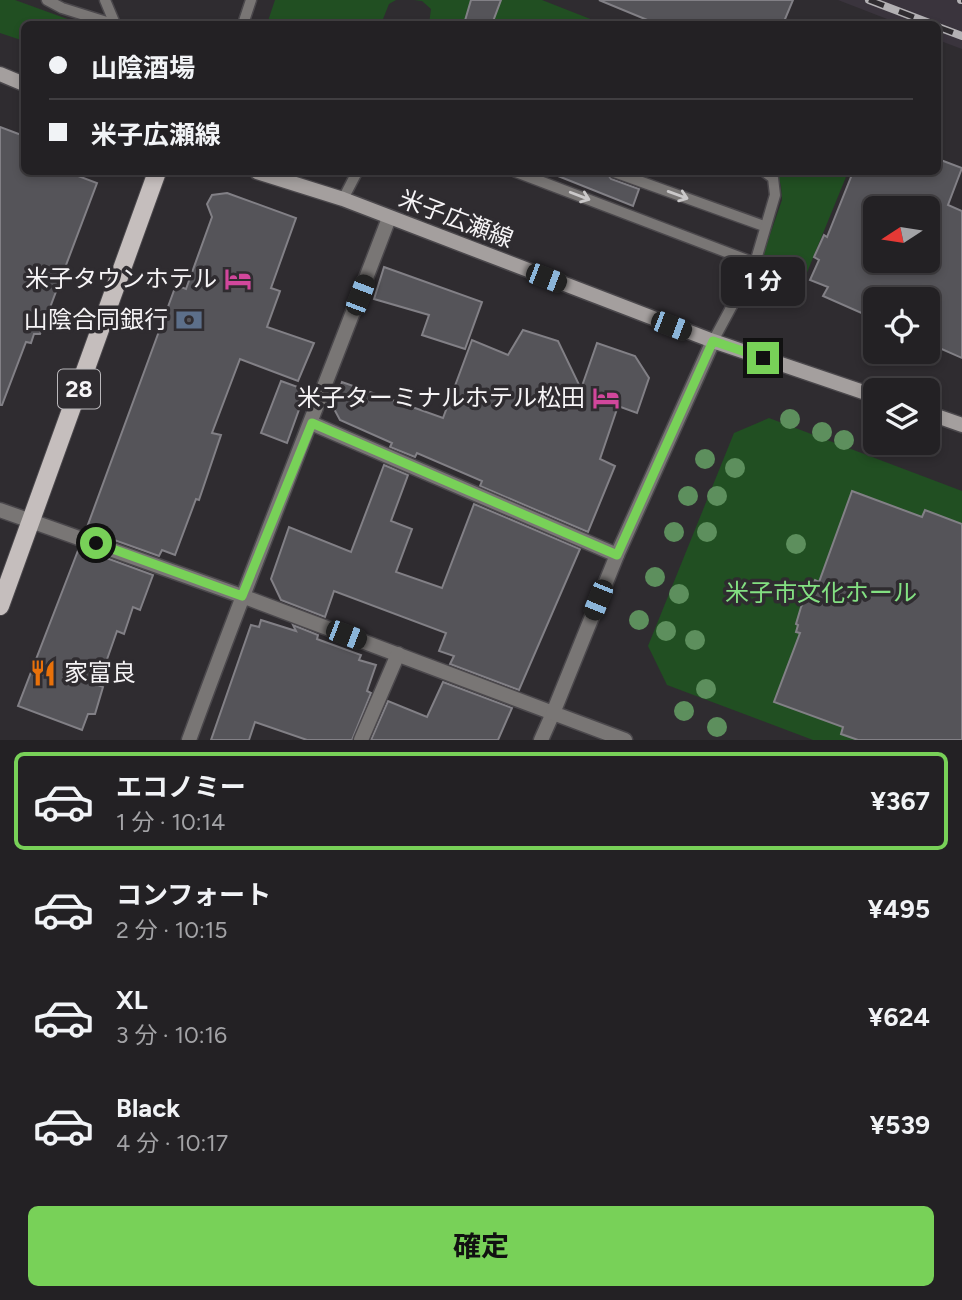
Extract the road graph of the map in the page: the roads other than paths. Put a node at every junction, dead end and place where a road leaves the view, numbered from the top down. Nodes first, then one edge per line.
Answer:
1 (47, 0) edge
2 (105, 0) edge
3 (251, 0) edge
4 (104, 21) edge
5 (113, 21) edge
6 (244, 21) edge
7 (0, 74) edge
8 (21, 83) edge
9 (156, 175) edge
10 (267, 175) edge
11 (355, 175) edge
12 (524, 175) edge
13 (622, 175) edge
14 (770, 175) edge
15 (343, 199) junction
16 (389, 218) junction
17 (764, 226) junction
18 (755, 263) junction
19 (713, 341) junction
20 (863, 392) edge
21 (940, 417) edge
22 (312, 423) junction
23 (962, 425) edge
24 (0, 510) edge
25 (31, 521) junction
26 (617, 555) junction
27 (242, 596) junction
28 (0, 606) edge
29 (398, 654) junction
30 (553, 713) junction
31 (189, 740) edge
32 (361, 740) edge
33 (541, 740) edge
34 (625, 740) edge

1 - 4 lane
2 - 5 lane
3 - 6 lane
7 - 8 main road
9 - 25 main road, 28
10 - 15 main road, 米子広瀬線
11 - 15 lane
12 -> 18 lane
13 -> 17 lane
14 - 17 lane
15 - 16 main road, 米子広瀬線
16 - 19 main road, 米子広瀬線
16 - 22 street
17 - 18 lane
18 - 19 lane
19 - 20 main road, 米子広瀬線
19 - 26 street
21 - 23 main road
22 - 26 street
22 - 27 street
24 - 25 street
25 - 27 street
25 - 28 main road, 28
26 - 30 street
27 - 29 street
27 - 31 street
29 - 30 street
29 - 32 street
30 - 33 street
30 - 34 street

